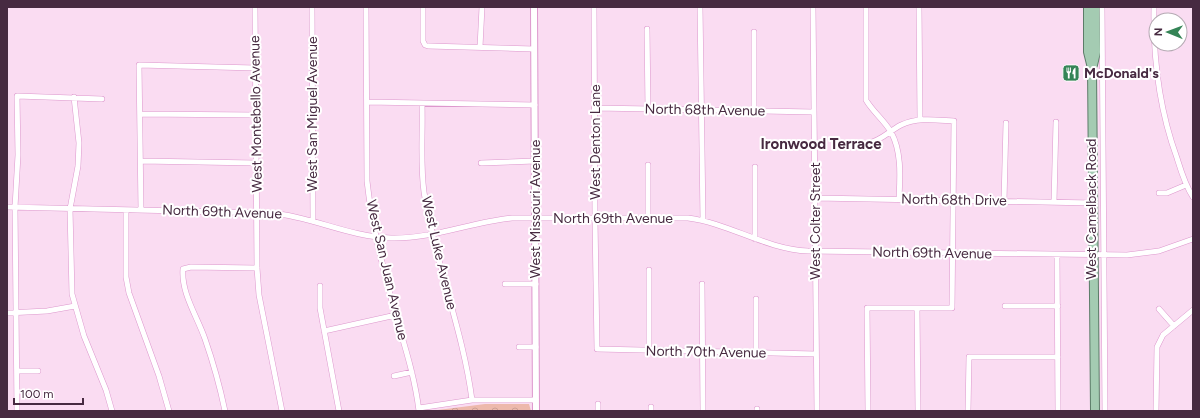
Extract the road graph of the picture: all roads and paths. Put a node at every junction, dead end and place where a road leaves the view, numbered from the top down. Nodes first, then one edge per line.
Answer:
1 (255, 7) edge
2 (312, 7) edge
3 (366, 7) edge
4 (423, 7) edge
5 (482, 7) edge
6 (534, 7) edge
7 (594, 7) edge
8 (700, 7) edge
9 (814, 7) edge
10 (866, 7) edge
11 (919, 7) edge
12 (1088, 7) edge
13 (1096, 7) edge
14 (1102, 7) edge
15 (1154, 7) edge
16 (647, 29) dead end
17 (754, 32) dead end
18 (480, 47) junction
19 (534, 49) junction
20 (255, 68) junction
21 (1092, 68) junction
22 (74, 97) junction
23 (102, 99) dead end
24 (366, 102) junction
25 (422, 104) junction
26 (535, 105) junction
27 (595, 108) junction
28 (648, 109) junction
29 (701, 110) junction
30 (754, 111) junction
31 (814, 112) junction
32 (140, 114) junction
33 (256, 115) junction
34 (920, 119) junction
35 (1056, 122) dead end
36 (1006, 123) dead end
37 (890, 131) junction
38 (868, 143) dead end
39 (141, 161) junction
40 (535, 161) junction
41 (256, 163) junction
42 (481, 163) dead end
43 (648, 165) dead end
44 (755, 167) dead end
45 (1186, 185) junction
46 (1159, 193) dead end
47 (1193, 197) edge
48 (815, 198) junction
49 (899, 199) junction
50 (953, 200) junction
51 (1004, 201) junction
52 (1054, 202) junction
53 (1093, 203) junction
54 (7, 207) edge
55 (15, 208) junction
56 (70, 209) junction
57 (126, 210) junction
58 (141, 210) junction
59 (257, 212) junction
60 (535, 218) junction
61 (648, 218) junction
62 (595, 219) junction
63 (313, 220) junction
64 (703, 220) junction
65 (433, 235) junction
66 (377, 237) junction
67 (755, 239) junction
68 (1193, 239) edge
69 (815, 251) junction
70 (953, 253) junction
71 (1057, 255) junction
72 (1094, 255) junction
73 (1104, 255) junction
74 (257, 268) junction
75 (649, 270) dead end
76 (505, 284) dead end
77 (536, 284) junction
78 (702, 284) dead end
79 (320, 286) dead end
80 (756, 299) dead end
81 (75, 306) junction
82 (1005, 306) dead end
83 (1058, 306) junction
84 (917, 308) junction
85 (1158, 309) dead end
86 (1193, 310) edge
87 (7, 313) edge
88 (16, 313) junction
89 (396, 315) junction
90 (1174, 326) junction
91 (324, 331) junction
92 (519, 347) dead end
93 (536, 347) junction
94 (597, 349) joint
95 (649, 350) junction
96 (703, 352) junction
97 (756, 353) junction
98 (816, 354) junction
99 (1058, 356) junction
100 (16, 371) junction
101 (38, 371) dead end
102 (412, 372) junction
103 (394, 376) dead end
104 (472, 400) junction
105 (536, 400) junction
106 (598, 404) dead end
107 (419, 410) edge
108 (17, 411) edge
109 (112, 411) edge
110 (169, 411) edge
111 (225, 411) edge
112 (282, 411) edge
113 (339, 411) edge
114 (536, 411) edge
115 (598, 411) edge
116 (704, 411) edge
117 (817, 411) edge
118 (868, 411) edge
119 (918, 411) edge
120 (968, 411) edge
121 (1058, 411) edge
122 (1095, 411) edge
123 (1105, 411) edge
124 (1156, 411) edge

1 - 20 street, West Montebello Avenue
2 - 63 street, West San Miguel Avenue
3 - 24 street, West San Juan Avenue
4 - 18 street
5 - 18 street
6 - 19 street, West Missouri Avenue
7 - 27 street, West Denton Lane
8 - 29 street
9 - 31 street, West Colter Street
10 - 37 street
11 - 34 street
12 - 21 main road, West Camelback Road
13 - 21 main road, West Camelback Road
14 - 73 street, West Camelback Road
15 - 45 street
16 - 28 street
17 - 30 street
18 - 19 street
19 - 26 street, West Missouri Avenue
20 - 32 street
20 - 33 street, West Montebello Avenue
21 - 53 main road, West Camelback Road
22 - 23 street
22 - 55 street
22 - 56 street
24 - 25 street
24 - 66 street, West San Juan Avenue
25 - 26 street
25 - 65 street, West Luke Avenue
26 - 40 street, West Missouri Avenue
27 - 28 street, North 68th Avenue
27 - 62 street, West Denton Lane
28 - 29 street, North 68th Avenue
29 - 30 street, North 68th Avenue
29 - 64 street
30 - 31 street, North 68th Avenue
31 - 48 street, West Colter Street
32 - 33 street
32 - 39 street
33 - 41 street, West Montebello Avenue
34 - 37 street
34 - 50 street
35 - 52 street
36 - 51 street
37 - 38 street
37 - 49 street
39 - 41 street
39 - 58 street
40 - 42 street
40 - 60 street, West Missouri Avenue
41 - 59 street, West Montebello Avenue
43 - 61 street
44 - 67 street
45 - 46 street
45 - 47 street
48 - 49 street, North 68th Drive
48 - 69 street, West Colter Street
49 - 50 street, North 68th Drive
50 - 51 street, North 68th Drive
50 - 70 street
51 - 52 street, North 68th Drive
52 - 53 street, North 68th Drive
53 - 72 main road, West Camelback Road
54 - 55 street, North 69th Avenue
55 - 56 street, North 69th Avenue
55 - 88 street
56 - 57 street, North 69th Avenue
56 - 81 street
57 - 58 street, North 69th Avenue
57 - 110 street
58 - 59 street, North 69th Avenue
59 - 63 street, North 69th Avenue
59 - 74 street, West Montebello Avenue
60 - 62 street, North 69th Avenue
60 - 65 street, North 69th Avenue
60 - 77 street, West Missouri Avenue
61 - 62 street, North 69th Avenue
61 - 64 street, North 69th Avenue
62 - 94 street, West Denton Lane
63 - 66 street, North 69th Avenue
64 - 67 street, North 69th Avenue
65 - 66 street, North 69th Avenue
65 - 104 street, West Luke Avenue
66 - 89 street, West San Juan Avenue
67 - 69 street, North 69th Avenue
68 - 73 street, North 69th Avenue
69 - 70 street, North 69th Avenue
69 - 98 street, West Colter Street
70 - 71 street, North 69th Avenue
70 - 84 street
71 - 72 street, North 69th Avenue
71 - 83 street
72 - 73 street, North 69th Avenue
72 - 122 main road, West Camelback Road
73 - 123 street, West Camelback Road
74 - 111 street
74 - 112 street, West Montebello Avenue
75 - 95 street
76 - 77 street
77 - 93 street, West Missouri Avenue
78 - 96 street
79 - 91 street
80 - 97 street
81 - 88 street
81 - 109 street
82 - 83 street
83 - 99 street
84 - 118 street
84 - 119 street
85 - 90 street
86 - 90 street
87 - 88 street
88 - 100 street
89 - 91 street
89 - 102 street, West San Juan Avenue
90 - 124 street
91 - 113 street
92 - 93 street
93 - 105 street, West Missouri Avenue
94 - 95 street, North 70th Avenue
95 - 96 street, North 70th Avenue
96 - 97 street, North 70th Avenue
96 - 116 street
97 - 98 street, North 70th Avenue
98 - 117 street, West Colter Street
99 - 120 street
99 - 121 street
100 - 101 street
100 - 108 street
102 - 103 street
102 - 107 street, West San Juan Avenue
104 - 105 street
104 - 107 street
105 - 114 street, West Missouri Avenue
106 - 115 street

